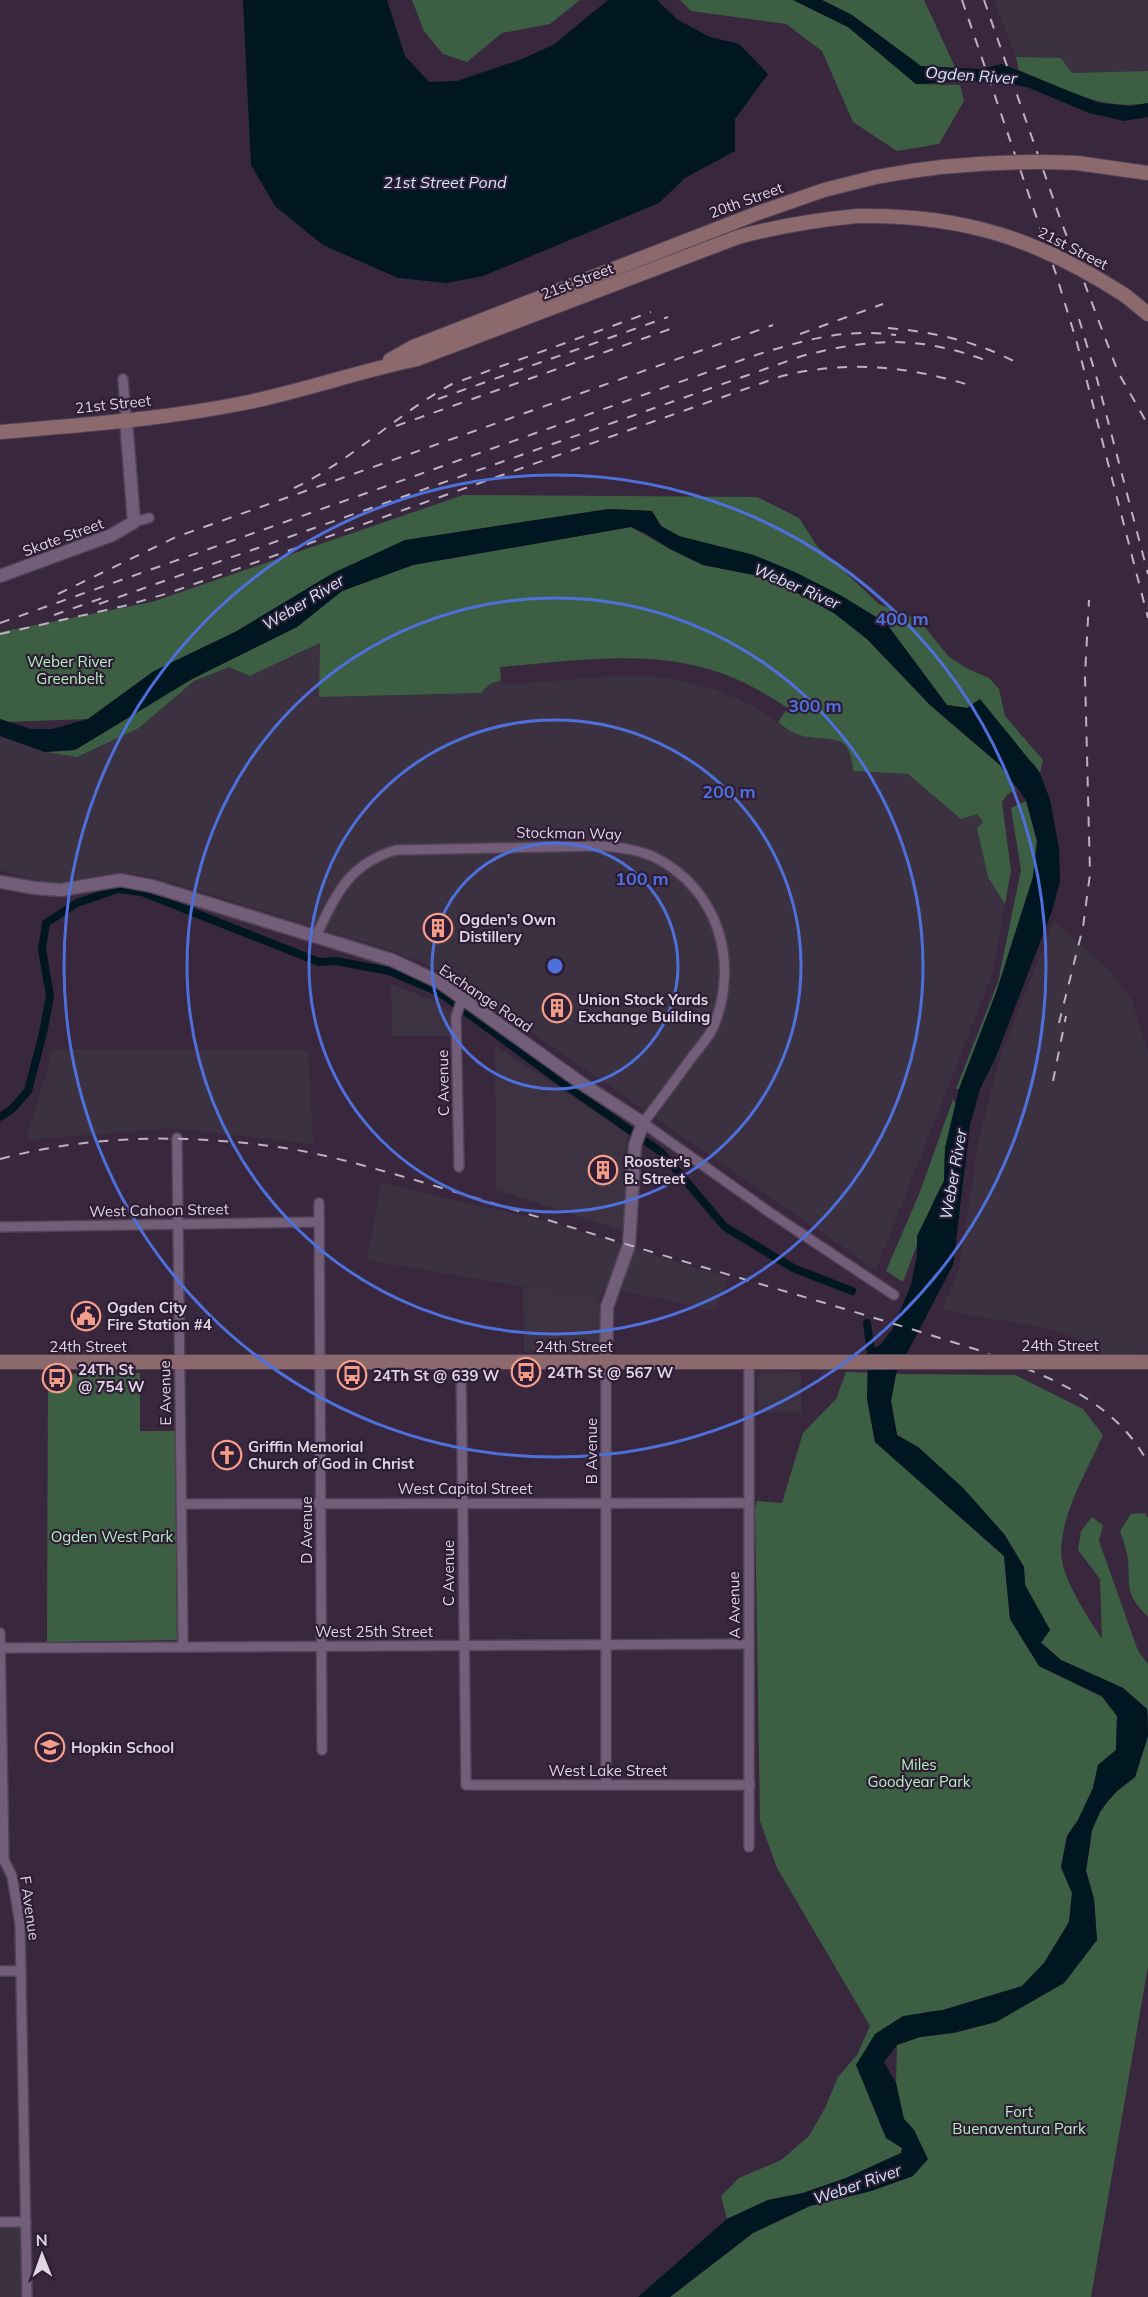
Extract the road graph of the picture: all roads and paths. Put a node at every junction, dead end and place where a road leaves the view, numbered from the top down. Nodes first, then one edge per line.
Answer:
1 (1148, 173) edge
2 (1148, 314) edge
3 (378, 367) junction
4 (123, 379) dead end
5 (126, 420) junction
6 (0, 432) edge
7 (149, 518) dead end
8 (134, 522) junction
9 (0, 576) edge
10 (0, 882) edge
11 (316, 936) junction
12 (462, 998) junction
13 (641, 1127) junction
14 (177, 1138) dead end
15 (459, 1167) dead end
16 (319, 1203) dead end
17 (319, 1222) junction
18 (178, 1225) junction
19 (0, 1227) edge
20 (894, 1295) dead end
21 (0, 1362) edge
22 (180, 1362) junction
23 (320, 1362) junction
24 (462, 1362) junction
25 (606, 1362) junction
26 (749, 1362) junction
27 (1148, 1362) edge
28 (462, 1503) junction
29 (606, 1503) junction
30 (748, 1503) junction
31 (182, 1504) junction
32 (321, 1504) junction
33 (0, 1633) edge
34 (606, 1644) junction
35 (749, 1644) junction
36 (463, 1645) junction
37 (322, 1646) junction
38 (183, 1647) junction
39 (0, 1648) edge
40 (322, 1749) dead end
41 (466, 1785) joint
42 (606, 1785) junction
43 (750, 1785) junction
44 (1, 1786) edge
45 (749, 1847) dead end
46 (2, 1860) edge
47 (0, 1971) edge
48 (21, 1971) junction
49 (0, 2222) edge
50 (26, 2222) junction
51 (27, 2297) edge

1 - 3 main road, 20th Street, bridge
2 - 3 main road, 21st Street, bridge
3 - 5 main road, 21st Street
4 - 5 street
5 - 6 main road, 21st Street
5 - 8 street
7 - 8 street, Skate Street
8 - 9 street, Skate Street
10 - 11 street, Exchange Road
11 - 12 street, Exchange Road
11 - 13 street, Stockman Way
12 - 13 street, Exchange Road
12 - 15 street, C Avenue
13 - 20 street, Exchange Road
13 - 25 street, B Avenue
14 - 18 street, E Avenue
16 - 17 street, D Avenue
17 - 18 street, West Cahoon Street
17 - 23 street, D Avenue
18 - 19 street, West Cahoon Street
18 - 22 street, E Avenue
21 - 22 main road, 24th Street
22 - 23 main road, 24th Street
22 - 31 street, E Avenue
23 - 24 main road, 24th Street
23 - 32 street, D Avenue
24 - 25 main road, 24th Street
24 - 28 street, C Avenue
25 - 26 main road, 24th Street
25 - 29 street, B Avenue
26 - 27 main road, 24th Street, bridge
26 - 30 street, A Avenue
28 - 29 street, West Capitol Street
28 - 32 street, West Capitol Street
28 - 36 street, C Avenue
29 - 30 street, West Capitol Street
29 - 34 street, B Avenue
30 - 35 street, A Avenue
31 - 32 street, West Capitol Street
31 - 38 street, E Avenue
32 - 37 street, D Avenue
33 - 39 street, F Avenue
34 - 35 street, West 25th Street
34 - 36 street, West 25th Street
34 - 42 street, B Avenue
35 - 43 street, A Avenue
36 - 37 street, West 25th Street
36 - 41 street, C Avenue
37 - 38 street, West 25th Street
37 - 40 street, D Avenue
38 - 39 street, West 25th Street
39 - 44 street, F Avenue
41 - 42 street, West Lake Street
42 - 43 street, West Lake Street
43 - 45 street, A Avenue
44 - 46 street, F Avenue
46 - 48 street, F Avenue
47 - 48 street
48 - 50 street, F Avenue
49 - 50 street
50 - 51 street, F Avenue

